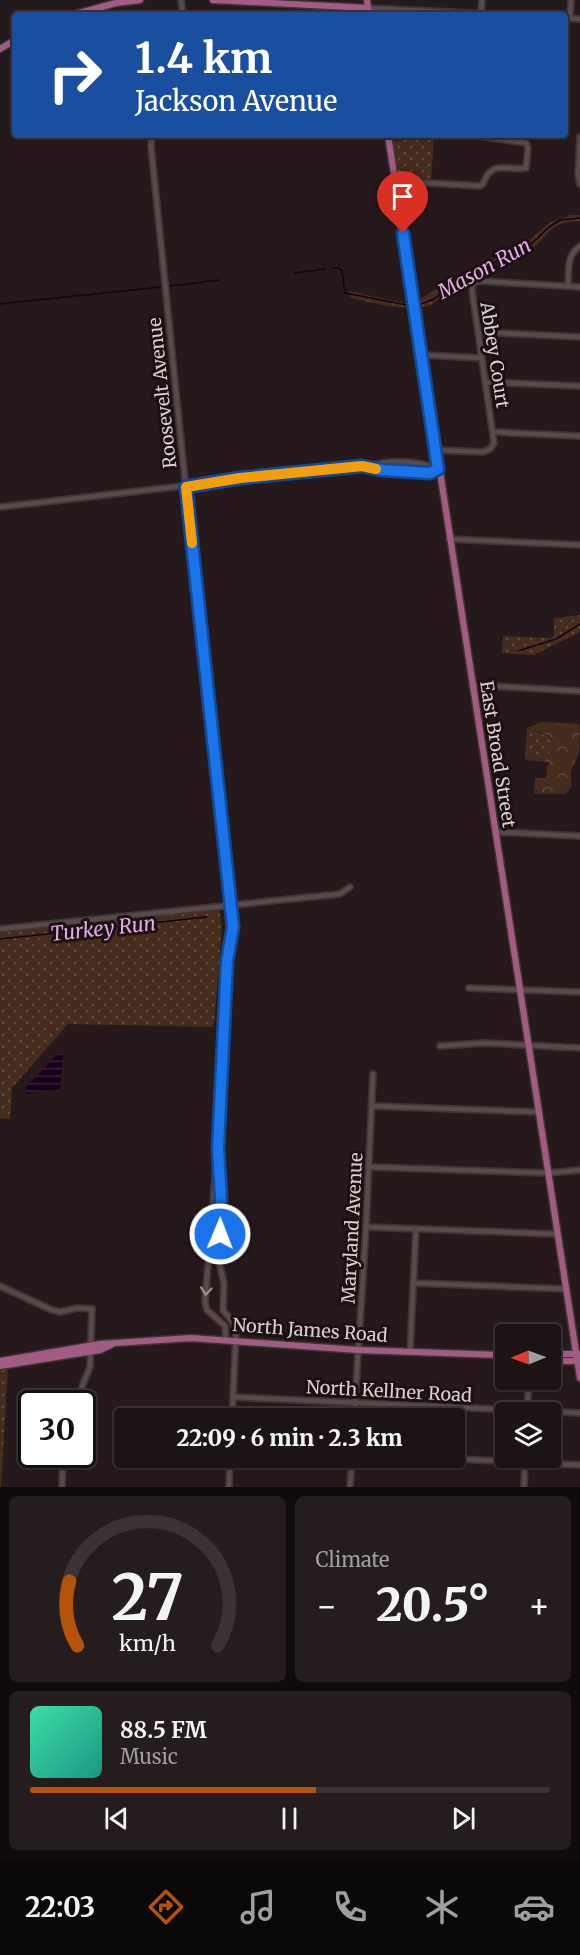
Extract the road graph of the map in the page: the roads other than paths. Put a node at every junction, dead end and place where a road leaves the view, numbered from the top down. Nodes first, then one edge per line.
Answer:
1 (140, 0) edge
2 (213, 0) edge
3 (571, 0) edge
4 (245, 1) edge
5 (115, 2) edge
6 (330, 3) edge
7 (368, 8) edge
8 (82, 12) edge
9 (443, 12) edge
10 (568, 18) edge
11 (580, 19) edge
12 (580, 137) edge
13 (152, 138) edge
14 (388, 138) edge
15 (492, 138) edge
16 (395, 181) junction
17 (580, 184) edge
18 (580, 246) edge
19 (568, 286) junction
20 (580, 287) edge
21 (478, 332) junction
22 (580, 337) edge
23 (421, 355) junction
24 (482, 358) junction
25 (486, 382) junction
26 (580, 386) edge
27 (494, 432) junction
28 (580, 436) edge
29 (436, 450) junction
30 (382, 462) junction
31 (407, 463) junction
32 (370, 466) junction
33 (438, 469) junction
34 (382, 470) junction
35 (407, 471) junction
36 (186, 487) junction
37 (0, 507) edge
38 (449, 539) junction
39 (580, 545) edge
40 (472, 685) junction
41 (580, 691) edge
42 (495, 832) junction
43 (580, 836) edge
44 (350, 887) dead end
45 (232, 906) junction
46 (0, 929) edge
47 (469, 988) dead end
48 (519, 990) junction
49 (580, 992) edge
50 (440, 1046) dead end
51 (528, 1046) junction
52 (580, 1048) edge
53 (373, 1074) dead end
54 (372, 1106) junction
55 (538, 1112) junction
56 (218, 1149) junction
57 (369, 1167) junction
58 (580, 1170) edge
59 (548, 1173) junction
60 (366, 1227) junction
61 (416, 1229) junction
62 (557, 1234) junction
63 (413, 1283) junction
64 (0, 1286) edge
65 (566, 1289) junction
66 (226, 1340) junction
67 (237, 1340) junction
68 (90, 1349) junction
69 (358, 1350) junction
70 (410, 1351) junction
71 (495, 1355) edge
72 (561, 1355) edge
73 (578, 1357) edge
74 (561, 1359) edge
75 (0, 1361) edge
76 (0, 1366) edge
77 (580, 1378) edge
78 (81, 1390) edge
79 (233, 1397) junction
80 (355, 1402) junction
81 (232, 1408) edge
82 (355, 1408) edge
83 (495, 1410) edge
84 (561, 1413) edge
85 (580, 1413) edge
86 (465, 1459) edge
87 (495, 1459) edge
88 (561, 1463) edge
89 (580, 1465) edge
90 (63, 1468) edge
91 (230, 1468) edge
92 (351, 1468) edge
93 (525, 1468) edge
94 (62, 1487) edge
95 (229, 1487) edge
96 (350, 1487) edge
97 (524, 1487) edge

1 - 5 main road
2 - 4 main road
3 - 10 street
4 - 6 main road
5 - 8 main road
6 - 7 main road
7 - 9 street
10 - 11 street
12 - 17 street
13 - 36 street, Roosevelt Avenue
14 - 16 main road, East Broad Street
15 - 16 street
16 - 23 main road, East Broad Street
18 - 19 street
19 - 20 street
19 - 21 street, Abbey Court
21 - 22 street
21 - 24 street, Abbey Court
23 - 24 street
23 - 29 main road, East Broad Street
24 - 25 street, Abbey Court
25 - 26 street
25 - 27 street, Abbey Court
27 - 28 street
27 - 29 street
29 - 33 main road, East Broad Street
30 - 31 street
30 - 32 street
30 - 34 street
31 - 33 street
31 - 35 street
32 - 34 street
32 - 36 street
33 - 35 street
33 - 38 main road, East Broad Street
34 - 35 street
36 - 37 street
36 - 45 street, Roosevelt Avenue
38 - 39 street
38 - 40 main road, East Broad Street
40 - 41 street
40 - 42 main road, East Broad Street
42 - 43 street
42 - 48 main road, East Broad Street
44 - 45 street
45 - 46 street
45 - 56 street, Roosevelt Avenue
47 - 48 street
48 - 49 street
48 - 51 main road, East Broad Street
50 - 51 street
51 - 52 street
51 - 55 main road, East Broad Street
53 - 54 street, Maryland Avenue
54 - 55 street
54 - 57 street, Maryland Avenue
55 - 59 main road, East Broad Street
56 -> 66 street, Roosevelt Avenue
56 - 67 street, Roosevelt Avenue
57 - 59 street
57 - 60 street, Maryland Avenue
58 - 59 street
59 - 62 main road, East Broad Street
60 - 61 street
60 - 69 street, Maryland Avenue
61 - 62 street
61 - 63 street
62 - 65 main road, East Broad Street
63 - 65 street
63 - 70 street
64 - 68 street
65 - 73 main road, East Broad Street
66 - 67 main road, North James Road
66 - 68 main road, North James Road
67 - 69 main road, North James Road
67 - 79 street
68 - 75 main road
68 - 76 main road
68 - 78 street
69 - 70 main road, North James Road
69 - 80 street, Maryland Avenue
70 - 71 main road, North James Road
72 - 73 main road
73 - 74 main road
73 - 77 main road, East Broad Street
79 - 80 street, North Kellner Road
79 - 81 street
80 - 82 street, Maryland Avenue
80 - 83 street, North Kellner Road
84 - 85 street, North Kellner Road
86 - 87 street
88 - 89 street
90 - 94 street
91 - 95 street
92 - 96 street
93 - 97 street

